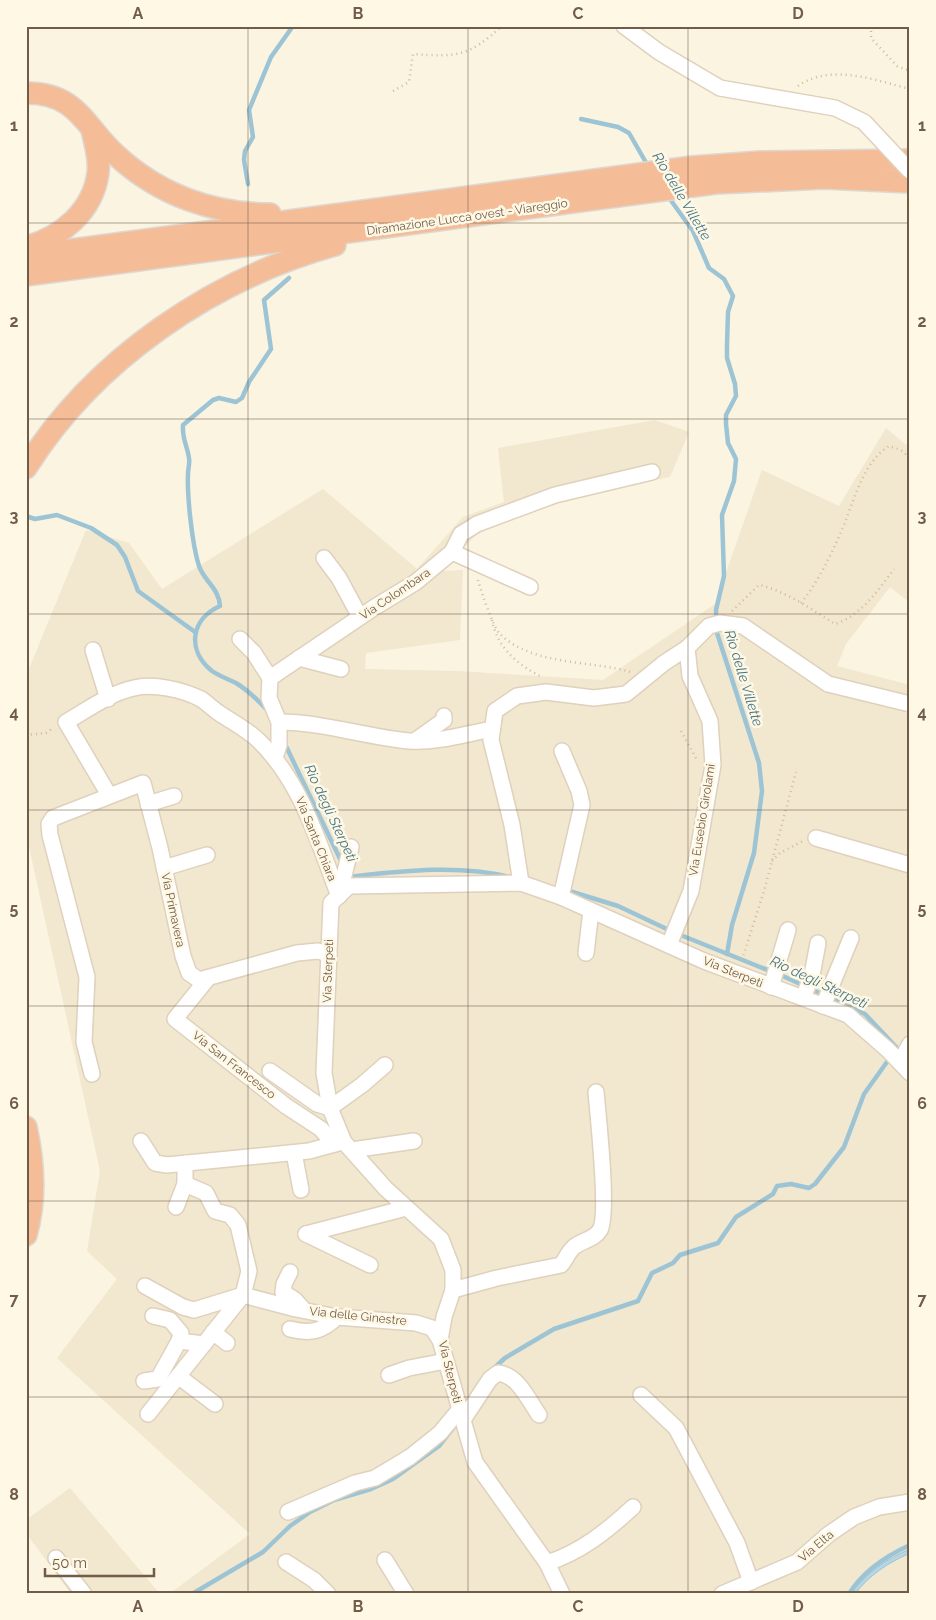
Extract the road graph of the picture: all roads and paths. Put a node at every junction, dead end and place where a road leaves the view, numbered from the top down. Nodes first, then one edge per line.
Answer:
1 (502, 26) edge
2 (624, 26) edge
3 (871, 26) edge
4 (910, 71) edge
5 (910, 90) edge
6 (393, 92) dead end
7 (26, 93) edge
8 (780, 99) junction
9 (91, 125) junction
10 (910, 160) edge
11 (847, 169) junction
12 (910, 171) edge
13 (910, 182) edge
14 (405, 216) junction
15 (217, 241) junction
16 (26, 247) edge
17 (26, 256) edge
18 (26, 275) edge
19 (910, 458) edge
20 (26, 468) edge
21 (652, 472) dead end
22 (452, 552) junction
23 (324, 558) dead end
24 (469, 561) junction
25 (894, 569) dead end
26 (530, 587) dead end
27 (800, 603) junction
28 (491, 614) junction
29 (360, 617) junction
30 (715, 625) junction
31 (240, 639) dead end
32 (687, 648) junction
33 (94, 650) dead end
34 (299, 658) junction
35 (341, 669) dead end
36 (270, 678) junction
37 (546, 679) dead end
38 (642, 680) junction
39 (108, 699) junction
40 (910, 704) edge
41 (444, 716) dead end
42 (66, 722) junction
43 (279, 726) junction
44 (492, 729) junction
45 (681, 731) dead end
46 (26, 735) edge
47 (416, 740) junction
48 (562, 751) dead end
49 (275, 758) junction
50 (698, 762) dead end
51 (796, 772) dead end
52 (109, 795) junction
53 (174, 796) dead end
54 (148, 804) junction
55 (816, 838) joint
56 (351, 847) dead end
57 (207, 855) dead end
58 (772, 862) junction
59 (910, 865) edge
60 (164, 868) junction
61 (520, 879) junction
62 (562, 893) junction
63 (339, 896) junction
64 (591, 911) junction
65 (788, 930) dead end
66 (673, 937) junction
67 (852, 938) dead end
68 (818, 942) dead end
69 (586, 953) dead end
70 (744, 953) dead end
71 (329, 954) junction
72 (208, 978) junction
73 (774, 978) junction
74 (806, 991) junction
75 (826, 1000) junction
76 (910, 1044) edge
77 (385, 1065) dead end
78 (903, 1066) edge
79 (270, 1071) dead end
80 (92, 1074) dead end
81 (596, 1092) dead end
82 (330, 1108) junction
83 (26, 1127) edge
84 (141, 1141) dead end
85 (414, 1141) dead end
86 (343, 1145) junction
87 (294, 1152) junction
88 (185, 1163) junction
89 (185, 1184) junction
90 (301, 1190) dead end
91 (176, 1207) dead end
92 (406, 1208) junction
93 (26, 1235) edge
94 (370, 1265) dead end
95 (290, 1272) dead end
96 (145, 1286) dead end
97 (453, 1290) junction
98 (243, 1295) junction
99 (306, 1311) junction
100 (153, 1316) dead end
101 (337, 1317) junction
102 (290, 1329) dead end
103 (208, 1338) junction
104 (440, 1340) junction
105 (179, 1341) junction
106 (227, 1342) dead end
107 (446, 1361) junction
108 (389, 1375) dead end
109 (144, 1381) dead end
110 (178, 1384) junction
111 (641, 1394) dead end
112 (215, 1404) dead end
113 (148, 1414) dead end
114 (462, 1415) junction
115 (538, 1415) dead end
116 (910, 1502) edge
117 (633, 1508) dead end
118 (288, 1512) dead end
119 (56, 1558) dead end
120 (385, 1560) dead end
121 (286, 1562) dead end
122 (547, 1563) junction
123 (751, 1582) junction
124 (84, 1594) edge
125 (328, 1594) edge
126 (406, 1594) edge
127 (562, 1594) edge
128 (722, 1594) edge

1 - 6 path
2 - 8 street
3 - 4 path
5 - 8 path
7 - 9 highway
8 - 12 street, bridge
9 - 14 highway
9 - 16 highway
10 - 11 highway, Diramazione Lucca ovest - Viareggio
11 - 13 highway, Diramazione Lucca ovest - Viareggio
11 - 14 highway, Diramazione Lucca ovest - Viareggio
14 - 15 highway, Diramazione Lucca ovest - Viareggio
14 - 20 highway
15 - 17 highway, Diramazione Lucca ovest - Viareggio
15 - 18 highway, Diramazione Lucca ovest - Viareggio
19 - 27 path
21 - 22 street, Via Colombara
22 - 24 street
22 - 29 street, Via Colombara
23 - 29 street
24 - 26 street
24 - 28 path
25 - 27 path
27 - 30 path
28 - 37 path
28 - 38 path
29 - 34 street, Via Colombara
30 - 32 street
30 - 40 street
31 - 36 street
32 - 38 street
32 - 66 street, Via Eusebio Girolami
33 - 39 street
34 - 35 street
34 - 36 street, Via Colombara
36 - 43 street
38 - 44 street
39 - 42 street, Via Santa Chiara
39 - 49 street, Via Santa Chiara
41 - 47 street
42 - 46 path
42 - 52 street
43 - 47 street
43 - 49 street
44 - 47 street
44 - 61 street
45 - 50 path
48 - 62 street
49 - 63 street, Via Santa Chiara
51 - 58 path
52 - 54 street, Via Primavera
52 - 80 street, Via Primavera
53 - 54 street
54 - 60 street, Via Primavera
55 - 58 path
55 - 59 street
56 - 63 street
57 - 60 street
58 - 70 path
60 - 72 street, Via Primavera
61 - 62 street, Via Sterpeti
61 - 63 street, Via Sterpeti
62 - 64 street, Via Sterpeti
63 - 71 street, Via Sterpeti
64 - 66 street, Via Sterpeti
64 - 69 street
65 - 73 street
66 - 73 street, Via Sterpeti
67 - 75 street
68 - 74 street
71 - 72 street
71 - 82 street, Via Sterpeti
72 - 86 street, Via San Francesco
73 - 74 street, Via Sterpeti
74 - 75 street, Via Sterpeti
75 - 78 street, Via Sterpeti
76 - 78 street
77 - 82 street
79 - 82 street
81 - 97 street
82 - 86 street, Via Sterpeti
83 - 93 highway
84 - 88 street
85 - 86 street
86 - 87 street
86 - 92 street, Via Sterpeti
87 - 88 street
87 - 90 street
88 - 89 street
89 - 91 street
89 - 98 street
92 - 94 street
92 - 97 street, Via Sterpeti
95 - 99 street
96 - 98 street
97 - 104 street, Via Sterpeti
98 - 99 street, Via delle Ginestre
98 - 103 street
99 - 101 street, Via delle Ginestre
100 - 105 street
101 - 102 street
101 - 104 street, Via delle Ginestre
103 - 105 street
103 - 106 street
103 - 110 street
104 - 107 street, Via Sterpeti
105 - 109 street
107 - 108 street
107 - 114 street, Via Sterpeti
110 - 112 street
110 - 113 street
111 - 123 street
114 - 115 street
114 - 118 street
114 - 122 street, Via Sterpeti
116 - 123 street, Via Elta
117 - 122 street
119 - 124 street
120 - 126 street
121 - 125 street
122 - 127 street, Via Sterpeti
123 - 128 street, Via Elta

